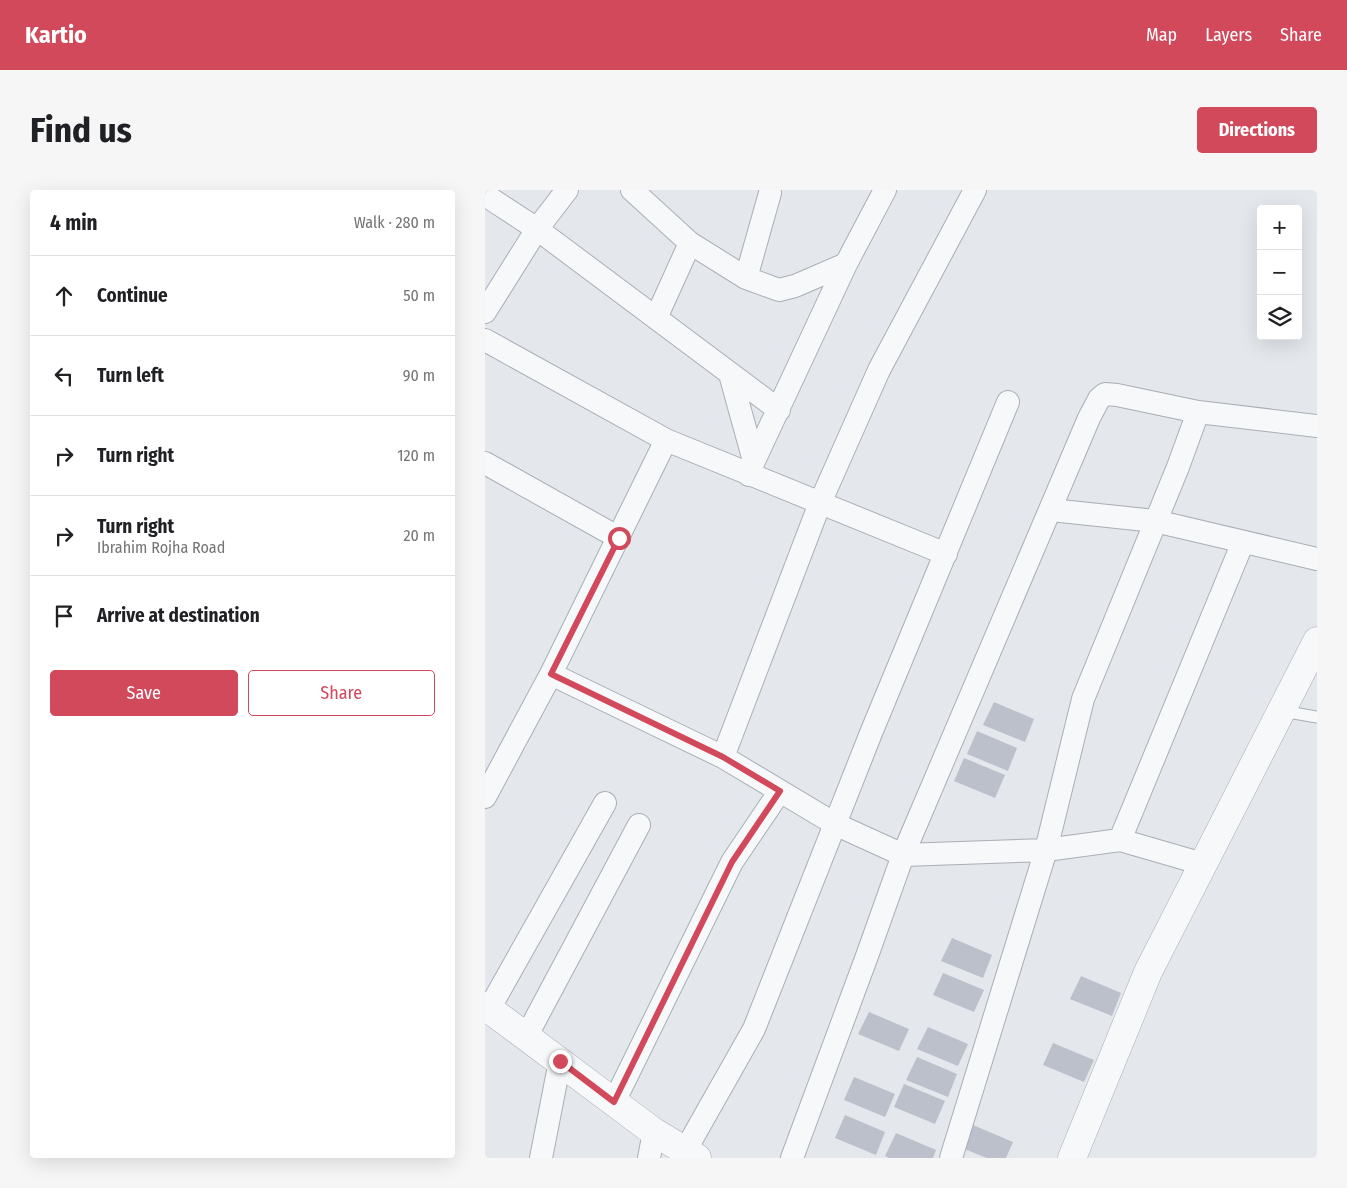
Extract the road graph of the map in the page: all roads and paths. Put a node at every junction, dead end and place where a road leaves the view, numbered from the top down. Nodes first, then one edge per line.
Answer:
1 (567, 190) edge
2 (885, 190) edge
3 (975, 190) edge
4 (778, 191) edge
5 (642, 193) edge
6 (485, 195) edge
7 (537, 230) junction
8 (690, 243) junction
9 (846, 264) junction
10 (746, 278) junction
11 (485, 312) edge
12 (656, 318) junction
13 (485, 340) edge
14 (731, 374) junction
15 (1008, 402) dead end
16 (779, 410) junction
17 (1198, 412) junction
18 (1317, 426) edge
19 (666, 440) junction
20 (485, 463) edge
21 (751, 468) junction
22 (820, 503) junction
23 (1051, 510) junction
24 (1155, 521) junction
25 (619, 538) junction
26 (1243, 542) junction
27 (946, 554) junction
28 (1317, 559) edge
29 (1317, 641) edge
30 (551, 674) junction
31 (1281, 711) junction
32 (1317, 717) edge
33 (723, 757) junction
34 (780, 791) junction
35 (485, 797) edge
36 (605, 802) dead end
37 (639, 824) dead end
38 (835, 824) junction
39 (1120, 840) junction
40 (1046, 850) junction
41 (903, 855) junction
42 (1203, 864) junction
43 (487, 1007) edge
44 (527, 1036) junction
45 (560, 1061) junction
46 (614, 1102) junction
47 (654, 1132) junction
48 (691, 1154) edge
49 (541, 1158) edge
50 (649, 1158) edge
51 (792, 1158) edge
52 (951, 1158) edge
53 (1072, 1158) edge

1 - 7 street
2 - 9 street
3 - 22 street
4 - 10 street
5 - 8 street
6 - 7 street
7 - 11 street
7 - 12 street
8 - 10 street
8 - 12 street
9 - 10 street
9 - 16 street
12 - 14 street
13 - 19 street
14 - 16 street
14 - 21 street
15 - 27 street
16 - 21 street
17 - 18 street
17 - 23 street
17 - 24 street
19 - 21 street
19 - 25 street
20 - 25 street
21 - 22 street
22 - 27 street
22 - 33 street
23 - 24 street
23 - 41 street
24 - 26 street
24 - 40 street
25 - 30 street
26 - 28 street
26 - 39 street
27 - 38 street
29 - 31 street
30 - 33 street
30 - 35 street
31 - 32 lane
31 - 42 street
33 - 34 street
34 - 38 street
34 - 46 street
36 - 43 street
37 - 44 street
38 - 41 street
38 - 48 street
39 - 40 street
39 - 42 street
40 - 41 street
40 - 52 street
41 - 51 street
42 - 53 street
43 - 44 street
44 - 45 street
45 - 46 street
45 - 49 street
46 - 47 street
47 - 48 street
47 - 50 street

